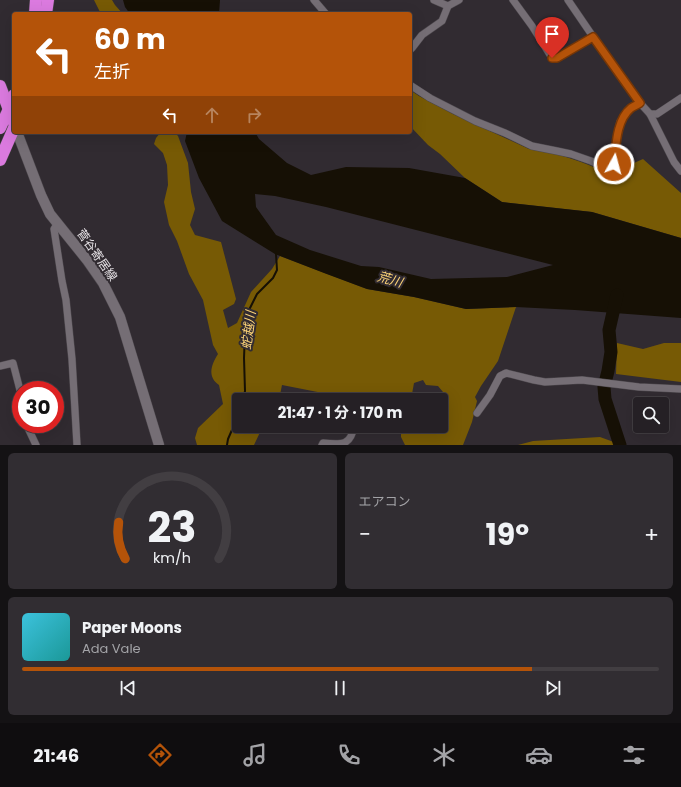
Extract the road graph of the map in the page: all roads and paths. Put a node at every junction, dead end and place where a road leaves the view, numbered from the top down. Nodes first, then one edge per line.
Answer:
1 (42, 0) edge
2 (314, 0) edge
3 (434, 0) edge
4 (459, 0) edge
5 (513, 0) edge
6 (568, 0) edge
7 (448, 6) junction
8 (36, 12) edge
9 (45, 12) edge
10 (324, 12) edge
11 (593, 37) junction
12 (412, 48) edge
13 (0, 86) edge
14 (412, 86) edge
15 (681, 98) edge
16 (12, 100) edge
17 (640, 103) junction
18 (9, 109) junction
19 (650, 114) junction
20 (12, 117) edge
21 (0, 128) edge
22 (12, 133) edge
23 (19, 134) edge
24 (0, 160) edge
25 (681, 170) edge
26 (58, 223) junction
27 (0, 366) edge
28 (18, 381) edge
29 (681, 389) edge
30 (477, 413) dead end
31 (30, 433) edge
32 (352, 433) edge
33 (36, 445) edge
34 (76, 445) edge
35 (159, 445) edge
36 (322, 445) edge

1 - 8 highway
1 - 9 highway
2 - 10 street
3 - 7 street
4 - 7 street
5 - 11 street
6 - 11 street
7 - 12 street
11 - 17 street
13 - 18 highway
14 - 17 street
15 - 19 street
16 - 18 highway
17 - 19 street
18 - 20 highway
18 - 21 highway
19 - 25 street
22 - 24 highway
23 - 26 main road, 菅谷寄居線
26 - 34 street
26 - 35 main road, 菅谷寄居線
27 - 28 street
29 - 30 street
31 - 33 street
32 - 36 street

